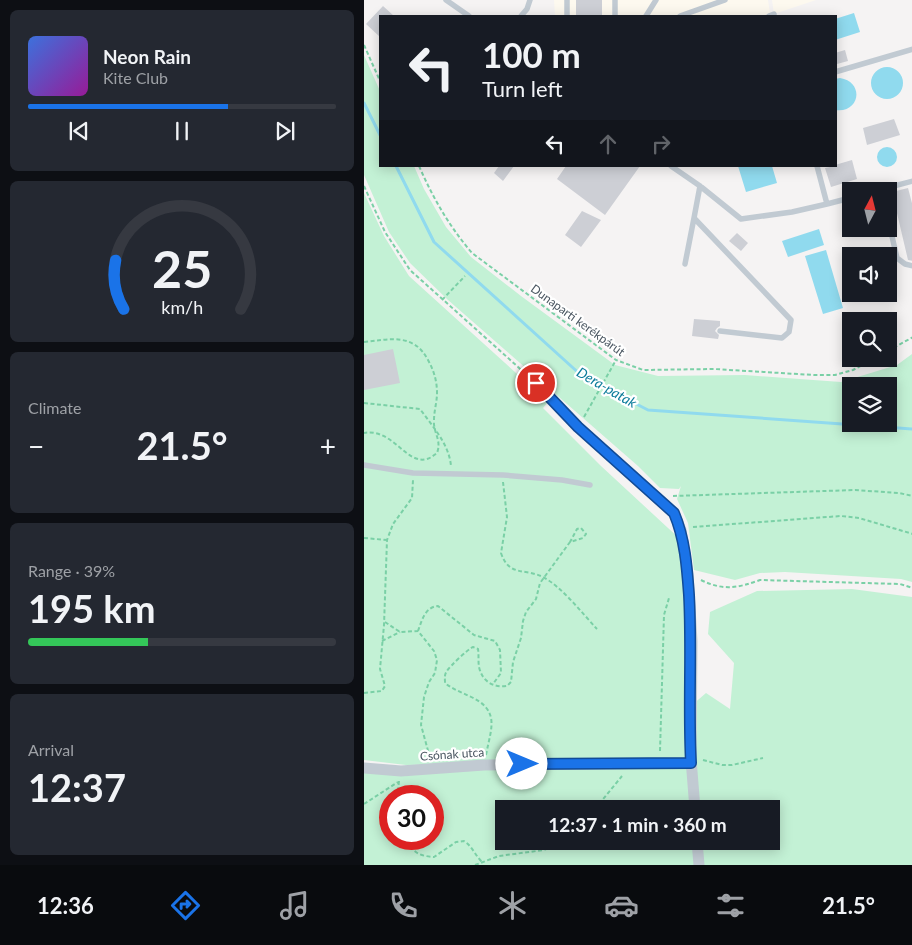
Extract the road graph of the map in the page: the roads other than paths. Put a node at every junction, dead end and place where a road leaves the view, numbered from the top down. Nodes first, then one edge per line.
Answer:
1 (446, 0) edge
2 (530, 0) edge
3 (567, 0) edge
4 (615, 0) edge
5 (656, 0) edge
6 (725, 0) edge
7 (468, 15) edge
8 (522, 15) edge
9 (567, 15) edge
10 (615, 15) edge
11 (647, 15) edge
12 (683, 15) edge
13 (912, 49) edge
14 (837, 71) edge
15 (672, 167) edge
16 (817, 167) edge
17 (912, 181) edge
18 (700, 186) junction
19 (897, 186) edge
20 (842, 200) edge
21 (827, 204) junction
22 (694, 218) junction
23 (892, 238) edge
24 (685, 264) dead end
25 (912, 266) edge
26 (733, 269) dead end
27 (744, 270) junction
28 (720, 331) dead end
29 (536, 383) road end
30 (364, 465) edge
31 (590, 485) dead end
32 (691, 757) junction
33 (364, 768) edge
34 (694, 800) edge
35 (698, 850) edge
36 (699, 865) edge

1 - 7 lane
2 - 8 lane
3 - 9 lane
4 - 10 lane
5 - 11 lane
6 - 12 lane
13 - 14 lane
15 - 18 lane
16 - 21 lane
17 - 19 lane
18 - 21 lane
18 - 22 lane
20 - 21 lane
22 - 24 lane
22 - 27 lane
23 - 25 lane
26 - 27 lane
27 - 28 lane
29 - 32 street
30 - 31 lane
32 - 33 street, Csónak utca
32 - 34 street
35 - 36 street

